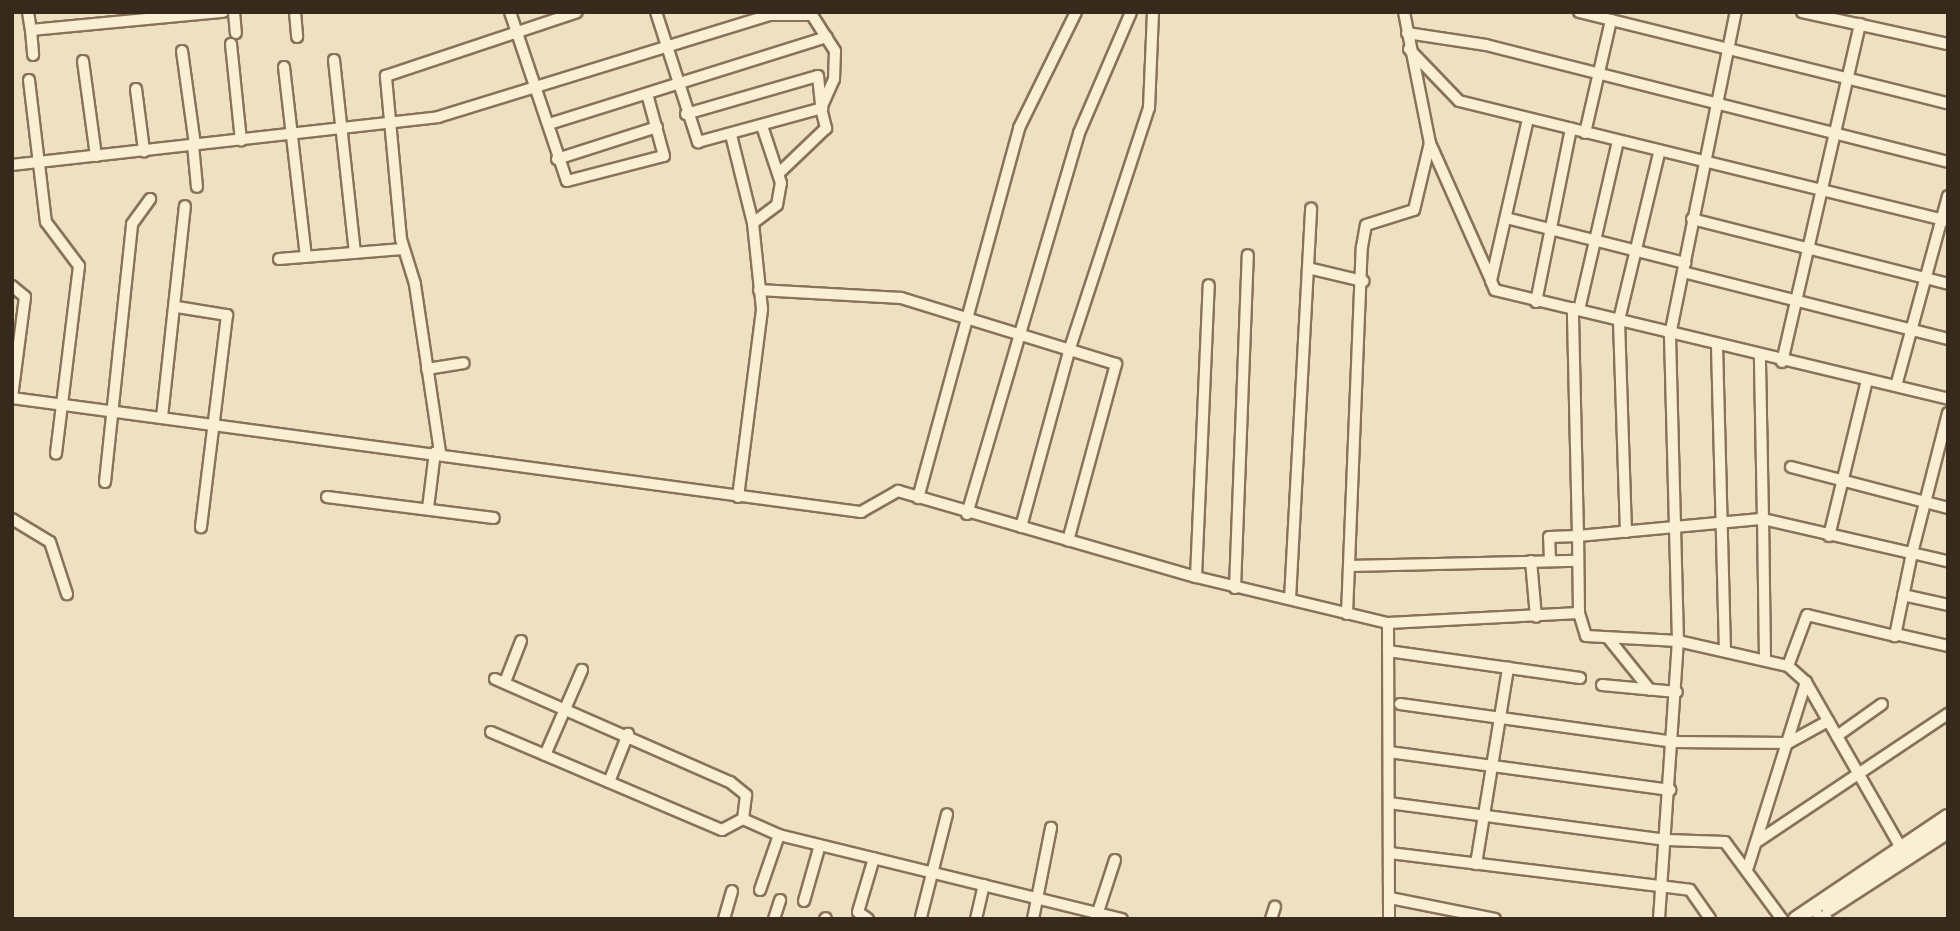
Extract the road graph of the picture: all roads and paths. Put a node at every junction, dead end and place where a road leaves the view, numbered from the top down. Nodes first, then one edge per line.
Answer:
1 (28, 12) edge
2 (223, 12) edge
3 (234, 12) edge
4 (295, 12) edge
5 (510, 12) edge
6 (577, 12) edge
7 (656, 12) edge
8 (1076, 12) edge
9 (1131, 12) edge
10 (1153, 12) edge
11 (1404, 12) edge
12 (1579, 12) edge
13 (1736, 12) edge
14 (1808, 13) edge
15 (1616, 18) edge
16 (1860, 24) junction
17 (31, 30) junction
18 (517, 32) junction
19 (236, 33) dead end
20 (1407, 33) junction
21 (297, 37) dead end
22 (827, 37) junction
23 (231, 44) dead end
24 (1948, 44) edge
25 (666, 46) junction
26 (1409, 49) junction
27 (1729, 50) junction
28 (182, 51) dead end
29 (33, 55) dead end
30 (334, 60) dead end
31 (83, 61) dead end
32 (285, 68) dead end
33 (1598, 76) junction
34 (29, 80) dead end
35 (1849, 82) junction
36 (677, 85) junction
37 (534, 87) junction
38 (136, 89) dead end
39 (647, 94) junction
40 (1948, 103) edge
41 (1720, 105) junction
42 (821, 108) junction
43 (686, 114) junction
44 (1528, 119) junction
45 (390, 123) junction
46 (549, 124) junction
47 (762, 126) junction
48 (657, 127) junction
49 (341, 128) junction
50 (1571, 129) junction
51 (1584, 133) junction
52 (292, 134) junction
53 (731, 135) junction
54 (1839, 137) junction
55 (242, 140) junction
56 (1618, 141) junction
57 (1430, 143) junction
58 (194, 145) junction
59 (144, 150) junction
60 (1659, 153) junction
61 (96, 156) junction
62 (557, 159) junction
63 (40, 162) junction
64 (1948, 162) edge
65 (1707, 163) junction
66 (12, 165) edge
67 (778, 174) junction
68 (197, 187) dead end
69 (1826, 193) junction
70 (1948, 196) edge
71 (150, 199) dead end
72 (185, 206) dead end
73 (1311, 209) dead end
74 (1506, 218) junction
75 (1692, 219) junction
76 (1945, 220) edge
77 (753, 223) junction
78 (1551, 228) junction
79 (1596, 239) junction
80 (403, 249) junction
81 (1808, 249) junction
82 (1640, 251) junction
83 (355, 253) junction
84 (1248, 255) dead end
85 (306, 257) junction
86 (279, 260) dead end
87 (1684, 267) junction
88 (1308, 268) junction
89 (1928, 278) junction
90 (1363, 281) junction
91 (1491, 281) junction
92 (1948, 284) edge
93 (1209, 285) dead end
94 (12, 286) edge
95 (759, 290) junction
96 (1796, 301) junction
97 (1536, 302) junction
98 (177, 306) junction
99 (1576, 309) junction
100 (1619, 320) junction
101 (967, 322) junction
102 (1916, 331) junction
103 (1670, 335) junction
104 (1016, 336) junction
105 (1948, 339) edge
106 (1717, 346) junction
107 (1069, 351) junction
108 (1760, 356) junction
109 (1783, 362) junction
110 (464, 363) dead end
111 (427, 369) junction
112 (1867, 380) junction
113 (1896, 386) junction
114 (12, 398) edge
115 (1948, 398) edge
116 (61, 404) junction
117 (113, 411) junction
118 (1948, 413) edge
119 (162, 417) junction
120 (214, 424) junction
121 (438, 452) junction
122 (56, 454) dead end
123 (1943, 455) edge
124 (1791, 467) dead end
125 (105, 482) dead end
126 (1842, 482) junction
127 (327, 497) dead end
128 (738, 497) junction
129 (918, 498) junction
130 (1925, 502) junction
131 (428, 508) junction
132 (1948, 508) edge
133 (967, 514) junction
134 (494, 518) dead end
135 (12, 519) edge
136 (1763, 519) junction
137 (1719, 526) junction
138 (201, 527) dead end
139 (1021, 527) junction
140 (1675, 528) junction
141 (1626, 532) junction
142 (1578, 536) junction
143 (1829, 536) junction
144 (1068, 541) junction
145 (1912, 553) junction
146 (1531, 561) junction
147 (1550, 561) junction
148 (1578, 561) junction
149 (1948, 561) edge
150 (1349, 566) junction
151 (1196, 577) junction
152 (1236, 588) junction
153 (67, 594) dead end
154 (1903, 596) junction
155 (1290, 599) junction
156 (1948, 605) edge
157 (1579, 613) junction
158 (1347, 614) junction
159 (1536, 617) junction
160 (1388, 623) junction
161 (1895, 634) junction
162 (1609, 639) junction
163 (521, 641) dead end
164 (1678, 641) junction
165 (1948, 646) edge
166 (1725, 649) junction
167 (1388, 651) junction
168 (1765, 659) junction
169 (1788, 666) junction
170 (1508, 668) junction
171 (582, 670) dead end
172 (1580, 678) dead end
173 (1806, 682) junction
174 (1602, 685) dead end
175 (1650, 690) junction
176 (1677, 692) junction
177 (1400, 704) dead end
178 (1882, 704) dead end
179 (565, 708) junction
180 (1948, 714) edge
181 (1500, 718) junction
182 (1828, 721) junction
183 (491, 732) dead end
184 (628, 734) junction
185 (1837, 736) junction
186 (1674, 742) junction
187 (1788, 743) junction
188 (1389, 752) junction
189 (545, 755) junction
190 (1492, 766) junction
191 (1859, 776) junction
192 (609, 782) junction
193 (1670, 790) junction
194 (1390, 803) junction
195 (947, 814) dead end
196 (1484, 816) junction
197 (1948, 817) edge
198 (743, 819) junction
199 (1051, 828) dead end
200 (1948, 831) edge
201 (779, 835) junction
202 (1667, 840) junction
203 (1758, 841) junction
204 (820, 845) junction
205 (1901, 848) junction
206 (1390, 853) junction
207 (874, 858) junction
208 (1115, 860) dead end
209 (1476, 864) junction
210 (1748, 867) junction
211 (932, 873) junction
212 (984, 886) junction
213 (1664, 889) junction
214 (760, 890) dead end
215 (732, 891) dead end
216 (1390, 898) junction
217 (1038, 899) junction
218 (780, 900) dead end
219 (804, 901) dead end
220 (1275, 907) dead end
221 (1097, 916) edge
222 (921, 917) dead end
223 (1819, 918) edge
224 (724, 919) edge
225 (774, 919) edge
226 (868, 919) edge
227 (976, 919) edge
228 (1033, 919) edge
229 (1122, 919) edge
230 (1271, 919) edge
231 (1389, 919) edge
232 (1495, 919) edge
233 (1659, 919) edge
234 (1710, 919) edge
235 (1782, 919) edge
236 (1796, 919) edge

1 - 17 street
2 - 17 street
3 - 19 street
4 - 21 street
5 - 18 street
6 - 18 street
7 - 25 street
8 - 101 street
9 - 104 street
10 - 107 street
11 - 20 street
12 - 15 street
13 - 27 street
14 - 16 street
15 - 27 street
15 - 33 street
16 - 24 street
16 - 35 street
17 - 29 street
18 - 37 street
18 - 45 street
20 - 26 street
20 - 33 street
22 - 25 street
22 - 36 street
22 - 42 street
23 - 55 street
25 - 36 street
25 - 37 street
26 - 44 street
26 - 57 street
27 - 35 street
27 - 41 street
28 - 58 street
30 - 49 street
31 - 61 street
32 - 52 street
33 - 41 street
33 - 51 street
34 - 63 street
35 - 40 street
35 - 54 street
36 - 39 street
36 - 43 street
37 - 45 street
37 - 46 street
38 - 59 street
39 - 46 street
39 - 48 street
41 - 54 street
41 - 65 street
42 - 43 street
42 - 47 street
42 - 67 street
43 - 53 street
44 - 50 street
44 - 74 street
45 - 49 street
45 - 80 street
46 - 62 street
47 - 53 street
47 - 67 street
48 - 62 street
48 - 62 street
49 - 52 street
49 - 83 street
50 - 51 street
50 - 78 street
51 - 56 street
52 - 55 street
52 - 85 street
53 - 77 street
54 - 64 street
54 - 69 street
55 - 58 street
56 - 60 street
56 - 79 street
57 - 90 street
57 - 91 street
58 - 59 street
58 - 68 street
59 - 61 street
60 - 65 street
60 - 82 street
61 - 63 street
63 - 66 street
63 - 116 street
65 - 69 street
65 - 75 street
67 - 77 street
69 - 76 street
69 - 81 street
70 - 76 street
71 - 117 street
72 - 98 street
73 - 88 street
74 - 78 street
74 - 91 street
75 - 81 street
75 - 87 street
76 - 89 street
77 - 95 street
78 - 79 street
78 - 97 street
79 - 82 street
79 - 99 street
80 - 83 street
80 - 111 street
81 - 89 street
81 - 96 street
82 - 87 street
82 - 100 street
83 - 85 street
84 - 152 street
85 - 86 street
87 - 96 street
87 - 103 street
88 - 90 street
88 - 155 street
89 - 92 street
89 - 102 street
90 - 150 street
91 - 97 street
93 - 151 street
94 - 114 street
95 - 101 street
95 - 128 street
96 - 102 street
96 - 109 street
97 - 99 street
98 - 119 street
98 - 120 street
99 - 100 street
99 - 142 street
100 - 103 street
100 - 141 street
101 - 104 street
101 - 129 street
102 - 105 street
102 - 113 street
103 - 106 street
103 - 140 street
104 - 107 street
104 - 133 street
106 - 108 street
106 - 137 street
107 - 139 street
107 - 144 street
108 - 109 street
108 - 136 street
109 - 112 street
110 - 111 street
111 - 121 street
112 - 113 street
112 - 126 street
113 - 115 street
114 - 116 street
116 - 117 street
116 - 122 street
117 - 119 street
117 - 125 street
118 - 123 street
119 - 120 street
120 - 121 street
120 - 138 street
121 - 128 street
121 - 131 street
123 - 130 street
124 - 126 street
126 - 130 street
126 - 143 street
127 - 131 street
128 - 129 street
129 - 133 street
130 - 132 street
130 - 145 street
131 - 134 street
133 - 139 street
135 - 153 street
136 - 137 street
136 - 143 street
136 - 168 street
137 - 140 street
137 - 166 street
139 - 144 street
140 - 141 street
140 - 164 street
141 - 142 street
142 - 147 street
142 - 148 street
143 - 145 street
144 - 151 street
145 - 149 street
145 - 154 street
146 - 147 street
146 - 150 street
146 - 159 street
147 - 148 street
148 - 157 street
150 - 158 street
151 - 152 street
152 - 155 street
154 - 156 street
154 - 161 street
155 - 158 street
157 - 159 street
157 - 162 street
158 - 160 street
159 - 160 street
160 - 167 street
161 - 165 street
161 - 169 street
162 - 164 street
162 - 175 street
163 - 179 street
164 - 166 street
164 - 176 street
166 - 168 street
167 - 170 street
167 - 188 street
168 - 169 street
169 - 173 street
170 - 172 street
170 - 181 street
171 - 179 street
173 - 182 street
173 - 187 street
174 - 175 street
175 - 176 street
176 - 186 street
177 - 181 street
178 - 185 street
179 - 184 street
179 - 189 street
180 - 191 street
181 - 186 street
181 - 190 street
182 - 185 street
182 - 187 street
183 - 189 street
184 - 192 street
184 - 198 street
185 - 191 street
186 - 187 street
186 - 193 street
187 - 203 street
188 - 190 street
188 - 194 street
189 - 192 street
190 - 193 street
190 - 196 street
191 - 203 street
191 - 205 street
192 - 198 street
193 - 202 street
194 - 196 street
194 - 206 street
195 - 211 street
196 - 202 street
196 - 209 street
197 - 205 main road
198 - 201 street
199 - 217 street
200 - 223 main road
201 - 204 street
201 - 214 street
202 - 210 street
202 - 213 street
203 - 210 street
204 - 207 street
204 - 219 street
205 - 236 main road
206 - 209 street
206 - 216 street
207 - 211 street
207 - 226 street
208 - 221 street
209 - 213 street
210 - 235 street
211 - 212 street
211 - 222 street
212 - 217 street
212 - 227 street
213 - 233 street
213 - 234 street
215 - 224 street
216 - 231 street
216 - 232 street
217 - 221 street
217 - 228 street
218 - 225 street
220 - 230 street
221 - 229 street

